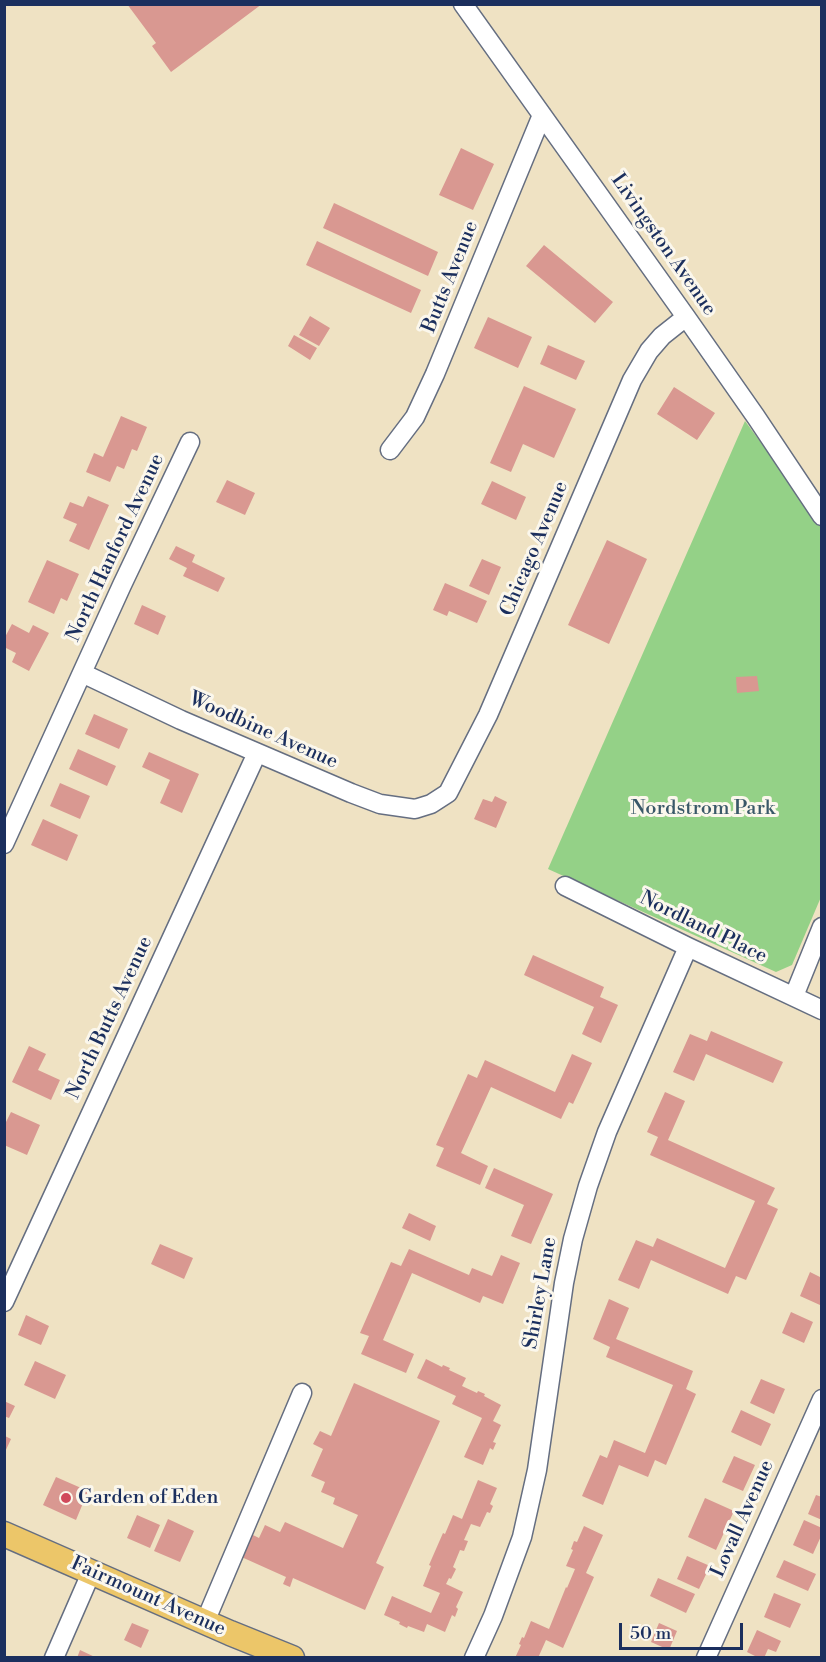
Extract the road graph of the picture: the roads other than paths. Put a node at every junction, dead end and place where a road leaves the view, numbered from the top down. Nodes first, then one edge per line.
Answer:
1 (463, 4) edge
2 (542, 115) junction
3 (687, 317) junction
4 (190, 442) dead end
5 (390, 450) dead end
6 (822, 516) edge
7 (82, 673) junction
8 (257, 753) junction
9 (431, 804) joint
10 (4, 844) edge
11 (565, 886) dead end
12 (822, 927) edge
13 (688, 947) junction
14 (794, 996) junction
15 (822, 1010) edge
16 (4, 1302) edge
17 (302, 1393) dead end
18 (822, 1399) edge
19 (4, 1534) edge
20 (91, 1573) junction
21 (205, 1622) junction
22 (279, 1655) edge
23 (54, 1658) edge
24 (474, 1658) edge
25 (706, 1658) edge

1 - 2 street, Livingston Avenue
2 - 3 street, Livingston Avenue
2 - 5 street, Butts Avenue
3 - 6 street, Livingston Avenue
3 - 9 street, Chicago Avenue
4 - 7 street, North Hanford Avenue
7 - 8 street, Woodbine Avenue
7 - 10 street, North Hanford Avenue
8 - 9 street, Woodbine Avenue
8 - 16 street, North Butts Avenue
11 - 13 street, Nordland Place
12 - 14 street
13 - 14 street, Nordland Place
13 - 24 street, Shirley Lane
14 - 15 street, Nordland Place
17 - 21 street
18 - 25 street, Lovall Avenue
19 - 20 main road, Fairmount Avenue
20 - 21 main road, Fairmount Avenue
20 - 23 street
21 - 22 main road, Fairmount Avenue

